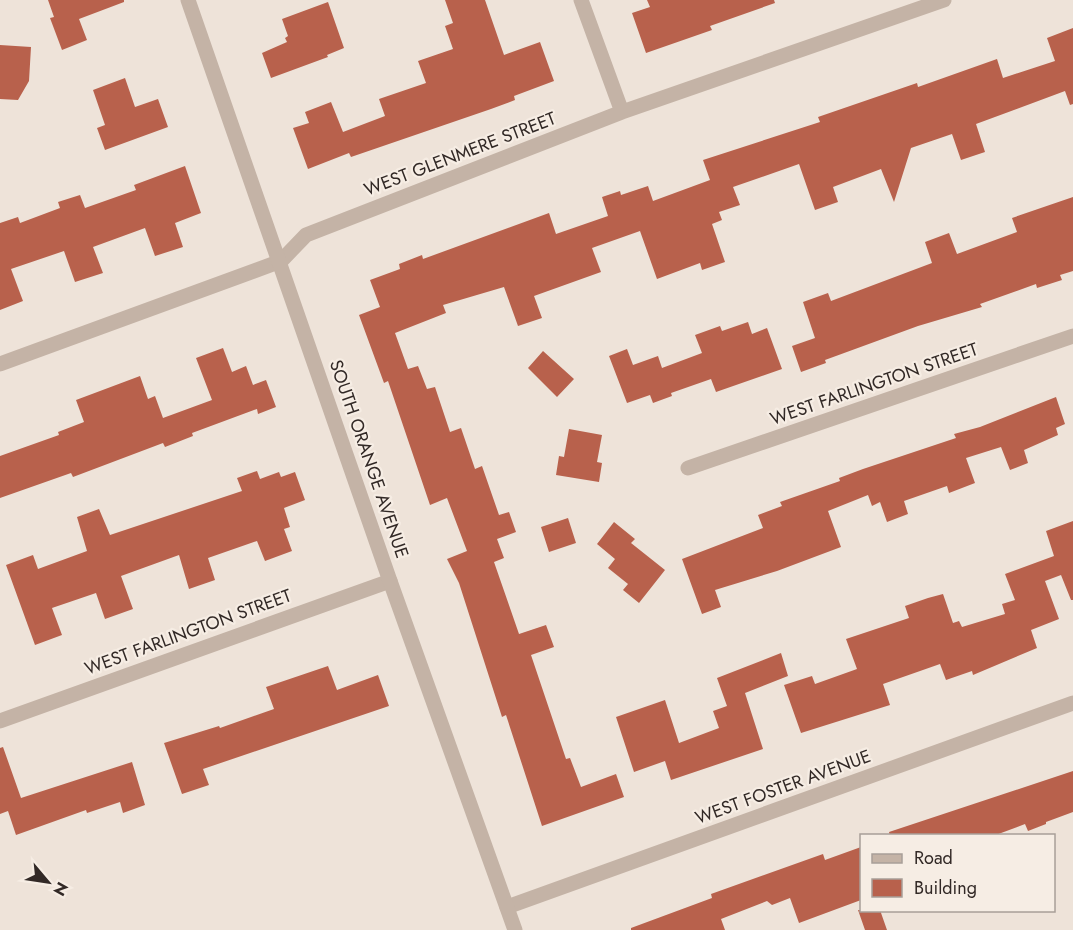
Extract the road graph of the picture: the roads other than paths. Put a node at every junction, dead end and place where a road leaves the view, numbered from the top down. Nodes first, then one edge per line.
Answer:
1 (188, 0) edge
2 (581, 0) edge
3 (944, 0) edge
4 (622, 112) junction
5 (281, 261) junction
6 (1073, 336) edge
7 (0, 364) edge
8 (687, 468) dead end
9 (390, 580) junction
10 (1073, 703) edge
11 (0, 721) edge
12 (507, 907) junction
13 (515, 930) edge

1 - 5 street, SOUTH ORANGE AVENUE
2 - 4 street
3 - 4 street, WEST GLENMERE STREET
4 - 5 street, WEST GLENMERE STREET
5 - 7 street, WEST GLENMERE STREET
5 - 9 street, SOUTH ORANGE AVENUE
6 - 8 street, WEST FARLINGTON STREET
9 - 11 street, WEST FARLINGTON STREET
9 - 12 street, SOUTH ORANGE AVENUE
10 - 12 street, WEST FOSTER AVENUE
12 - 13 street, SOUTH ORANGE AVENUE

